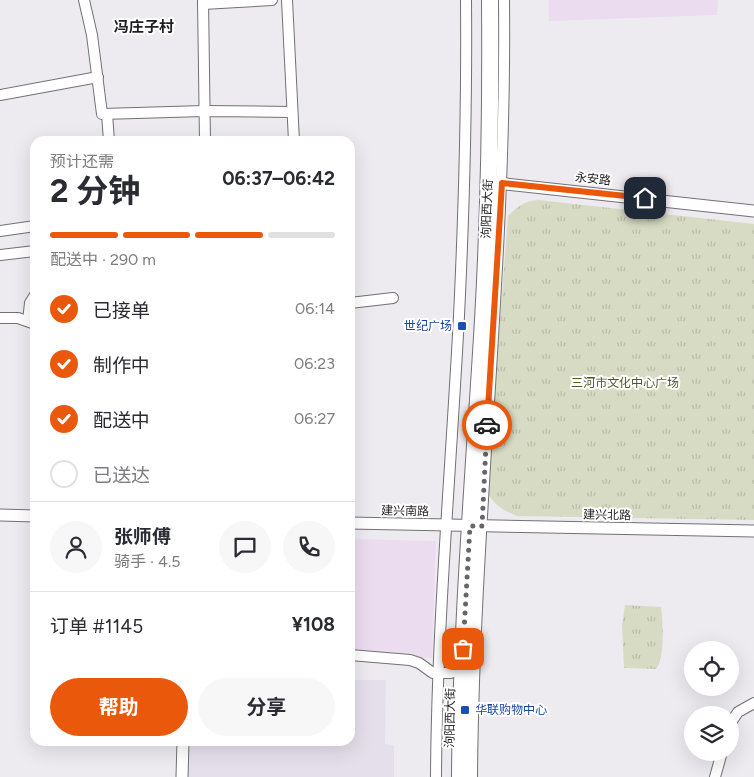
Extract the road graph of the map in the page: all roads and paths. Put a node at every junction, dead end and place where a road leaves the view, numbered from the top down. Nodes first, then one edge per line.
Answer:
1 (84, 0) edge
2 (272, 0) edge
3 (287, 0) edge
4 (466, 0) edge
5 (480, 0) edge
6 (490, 0) edge
7 (504, 0) edge
8 (203, 2) edge
9 (98, 77) junction
10 (0, 95) edge
11 (204, 111) junction
12 (292, 112) junction
13 (107, 114) junction
14 (109, 136) edge
15 (205, 136) edge
16 (294, 136) edge
17 (495, 182) junction
18 (754, 211) edge
19 (30, 227) edge
20 (0, 231) edge
21 (30, 252) edge
22 (0, 255) edge
23 (392, 298) dead end
24 (355, 302) edge
25 (0, 318) edge
26 (30, 323) edge
27 (0, 515) edge
28 (30, 516) edge
29 (355, 523) edge
30 (464, 526) junction
31 (754, 531) edge
32 (355, 655) edge
33 (445, 673) junction
34 (754, 703) edge
35 (739, 711) edge
36 (183, 746) edge
37 (719, 761) edge
38 (182, 777) edge
39 (436, 777) edge
40 (449, 777) edge
41 (460, 777) edge
42 (472, 777) edge
43 (715, 777) edge

1 - 9 street
2 - 8 street
3 - 12 street
4 - 30 street
5 - 30 highway, 泃阳西大街
6 - 17 highway, 泃阳西大街
7 - 17 street
8 - 11 street
9 - 10 street
9 - 13 street
11 - 12 street
11 - 13 street
11 - 15 street
12 - 16 street
13 - 14 street
17 - 18 street, 永安路
17 - 30 highway, 泃阳西大街
19 - 20 street
21 - 22 street
23 - 24 street
25 - 26 street
27 - 28 street
29 - 30 street, 建兴南路
30 - 31 street, 建兴北路
30 - 33 highway, 泃阳西大街
30 - 41 highway, 泃阳西大街
30 - 42 street
32 - 33 street
33 - 39 street
33 - 40 highway, 泃阳西大街
34 - 35 street
36 - 38 street
37 - 43 street

